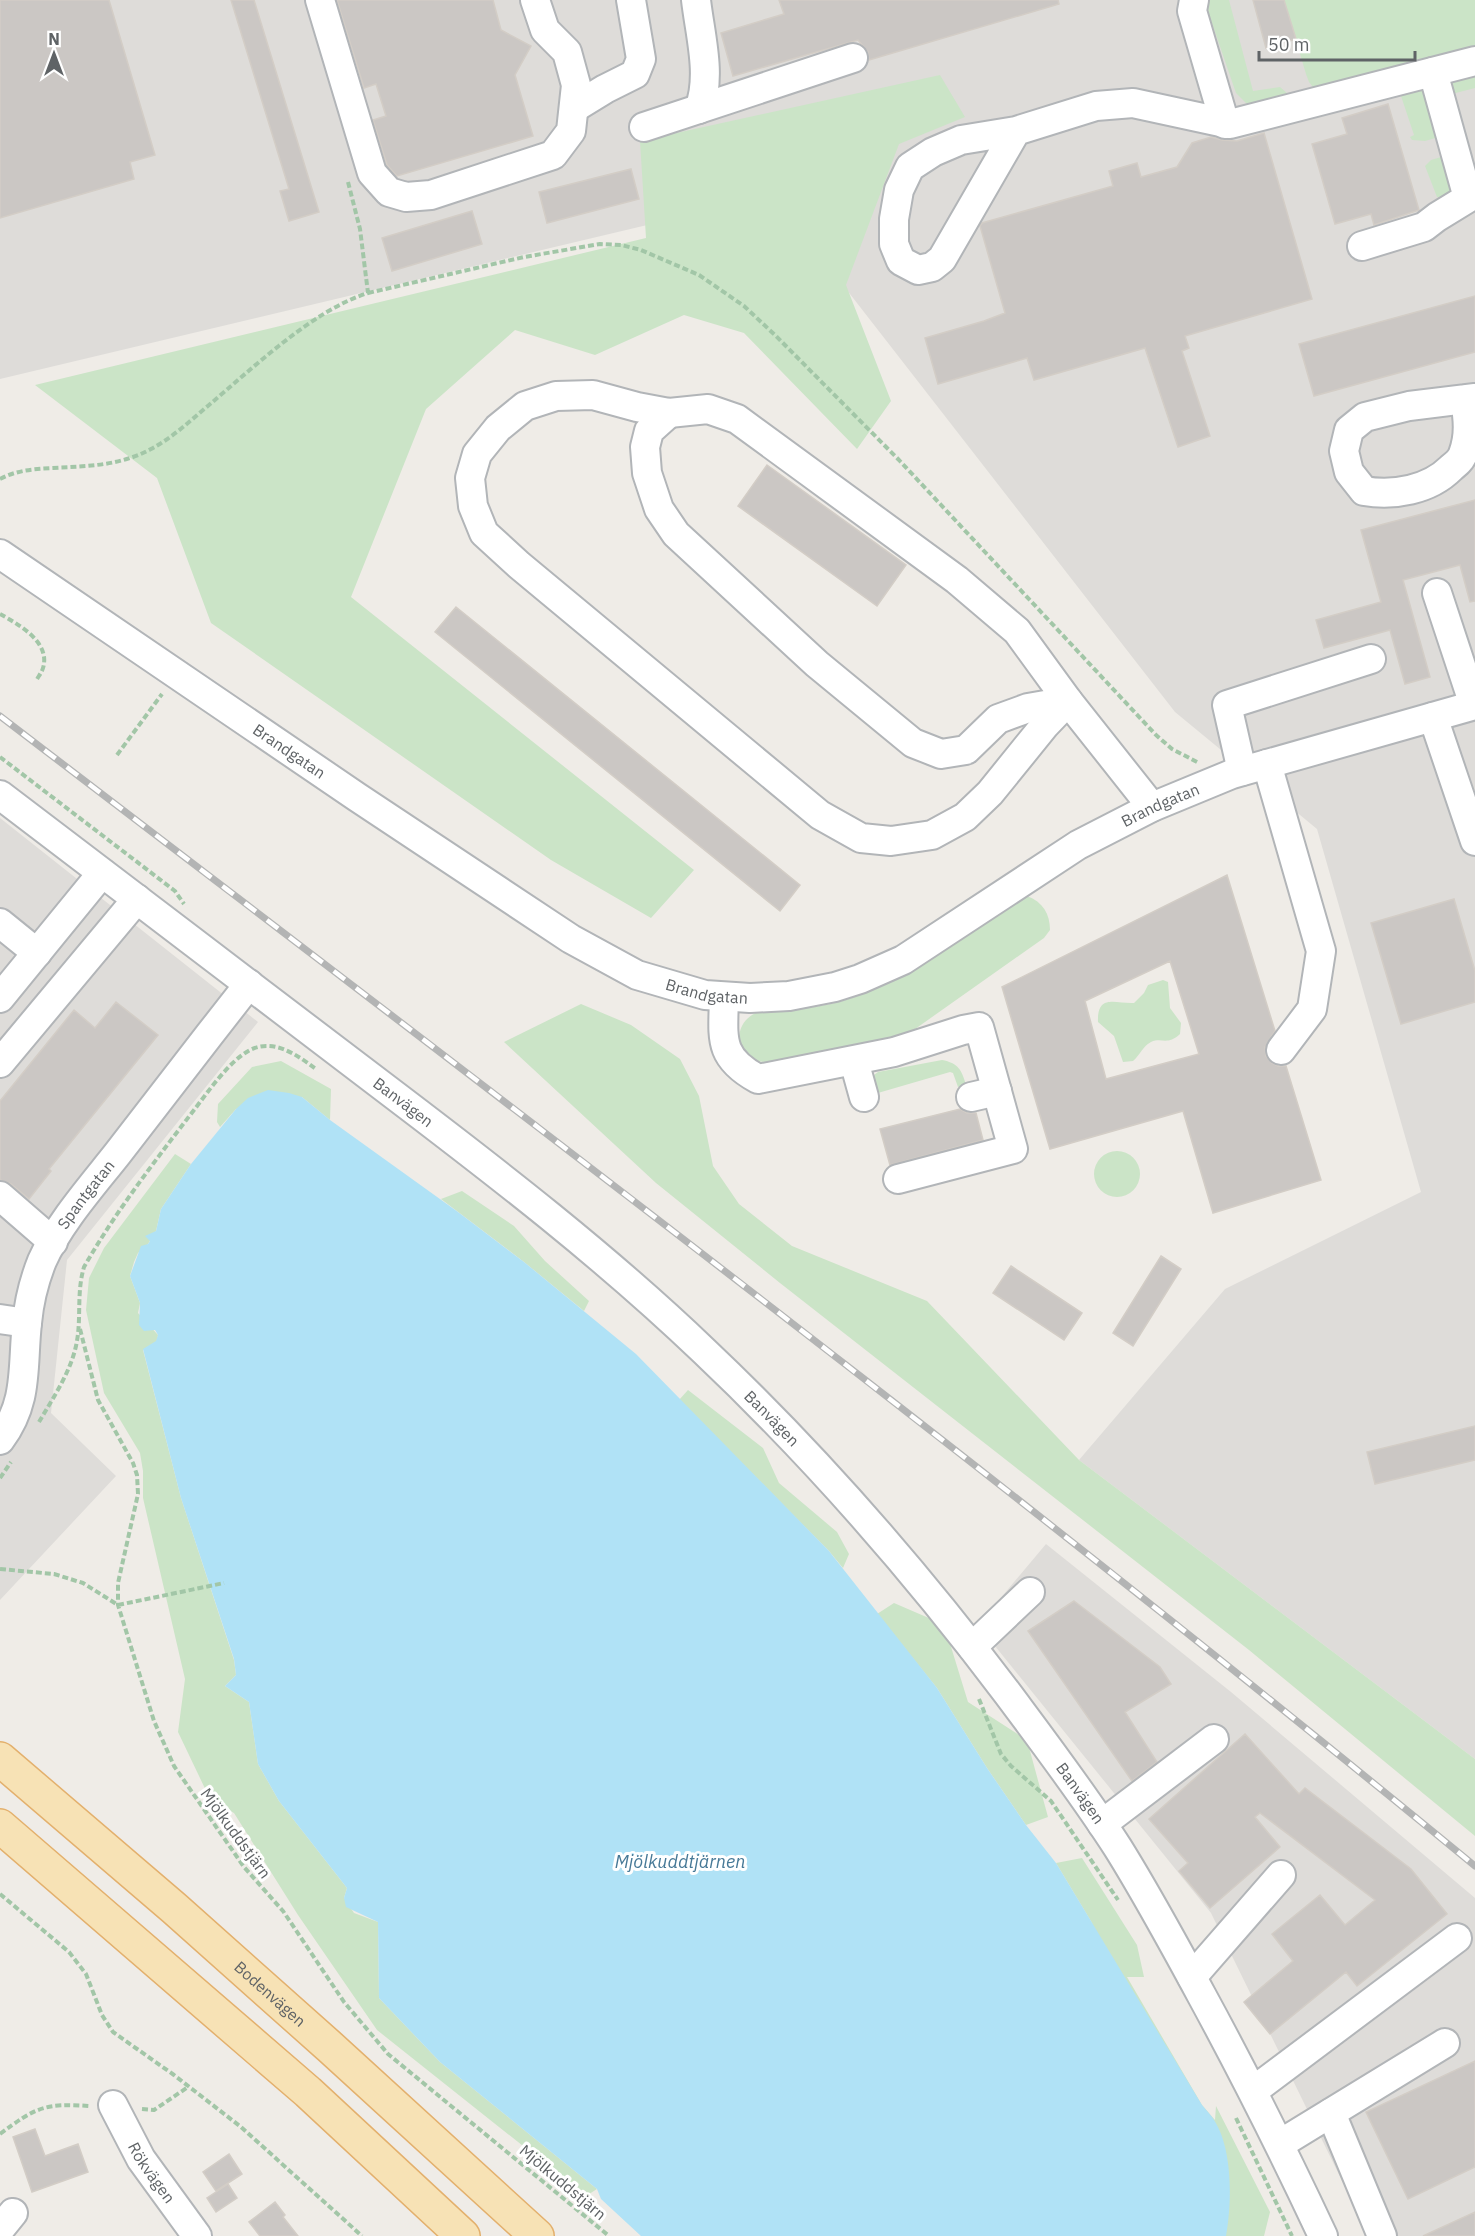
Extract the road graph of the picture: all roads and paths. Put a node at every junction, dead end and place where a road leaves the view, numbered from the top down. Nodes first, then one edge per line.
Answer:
1 (320, 0) edge
2 (535, 0) edge
3 (631, 0) edge
4 (696, 0) edge
5 (1194, 0) edge
6 (853, 58) dead end
7 (1475, 61) edge
8 (1433, 72) junction
9 (574, 108) junction
10 (699, 109) junction
11 (1225, 124) junction
12 (644, 127) dead end
13 (1016, 131) junction
14 (347, 176) dead end
15 (1362, 246) dead end
16 (368, 293) junction
17 (1470, 398) edge
18 (669, 413) junction
19 (0, 479) edge
20 (0, 554) edge
21 (1437, 593) dead end
22 (0, 614) edge
23 (1371, 659) dead end
24 (177, 674) junction
25 (36, 681) dead end
26 (1068, 701) junction
27 (1475, 705) edge
28 (1433, 717) junction
29 (117, 755) dead end
30 (0, 757) edge
31 (1249, 764) junction
32 (0, 795) edge
33 (1152, 807) junction
34 (1475, 841) edge
35 (102, 873) junction
36 (137, 899) junction
37 (186, 912) dead end
38 (0, 923) edge
39 (37, 953) junction
40 (249, 984) junction
41 (724, 997) junction
42 (0, 998) edge
43 (1281, 1050) dead end
44 (854, 1061) junction
45 (0, 1063) edge
46 (324, 1074) dead end
47 (864, 1097) dead end
48 (898, 1179) dead end
49 (0, 1196) edge
50 (53, 1242) junction
51 (13, 1321) edge
52 (79, 1325) junction
53 (37, 1426) dead end
54 (6, 1450) edge
55 (0, 1478) edge
56 (0, 1569) edge
57 (224, 1583) dead end
58 (1030, 1592) dead end
59 (118, 1605) junction
60 (972, 1647) junction
61 (976, 1691) dead end
62 (1214, 1739) dead end
63 (0, 1759) edge
64 (1102, 1824) junction
65 (0, 1826) edge
66 (1281, 1875) dead end
67 (0, 1894) edge
68 (1122, 1906) dead end
69 (1457, 1938) dead end
70 (1192, 1977) junction
71 (1445, 2043) dead end
72 (1253, 2091) junction
73 (113, 2105) dead end
74 (1234, 2113) dead end
75 (1331, 2113) junction
76 (1280, 2144) junction
77 (197, 2236) edge
78 (362, 2236) edge
79 (463, 2236) edge
80 (537, 2236) edge
81 (609, 2236) edge
82 (1292, 2236) edge
83 (1323, 2236) edge
84 (1382, 2236) edge

1 - 9 street
2 - 9 street
3 - 9 street
4 - 10 street
5 - 11 street
6 - 10 street
7 - 8 street
8 - 11 street
8 - 15 street
10 - 12 street
11 - 13 street
13 - 13 street
14 - 16 path
16 - 19 path
16 - 31 path
17 - 17 street
18 - 26 street
18 - 26 street
18 - 26 street
20 - 24 street, Brandgatan
21 - 27 street
22 - 25 path
23 - 31 street
24 - 29 path
24 - 41 street, Brandgatan
26 - 33 street
27 - 28 street, Brandgatan
28 - 31 street, Brandgatan
28 - 34 street
30 - 37 path
31 - 33 street, Brandgatan
31 - 43 street
32 - 35 street, Banvägen
33 - 41 street, Brandgatan
35 - 36 street, Banvägen
35 - 39 street
36 - 40 street, Banvägen
36 - 45 street
38 - 39 street
39 - 42 street
40 - 50 street, Spantgatan
40 - 60 street, Banvägen
41 - 44 street
44 - 47 street
44 - 48 street
46 - 52 path
49 - 50 street
50 - 51 street, Spantgatan
51 - 54 street, Spantgatan
52 - 53 path
52 - 59 path, Mjölkuddstjärn
54 - 55 path
56 - 59 path
57 - 59 path
58 - 60 street
59 - 81 path, Mjölkuddstjärn
60 - 64 street, Banvägen
61 - 68 path
62 - 64 street
63 - 80 main road, Bodenvägen
64 - 70 street, Banvägen
65 - 79 main road
66 - 70 street
67 - 78 path
69 - 72 street
70 - 72 street, Banvägen
71 - 75 street
72 - 76 street, Banvägen
73 - 77 street, Rökvägen
74 - 82 path
75 - 76 street
75 - 84 street
76 - 83 street, Banvägen

